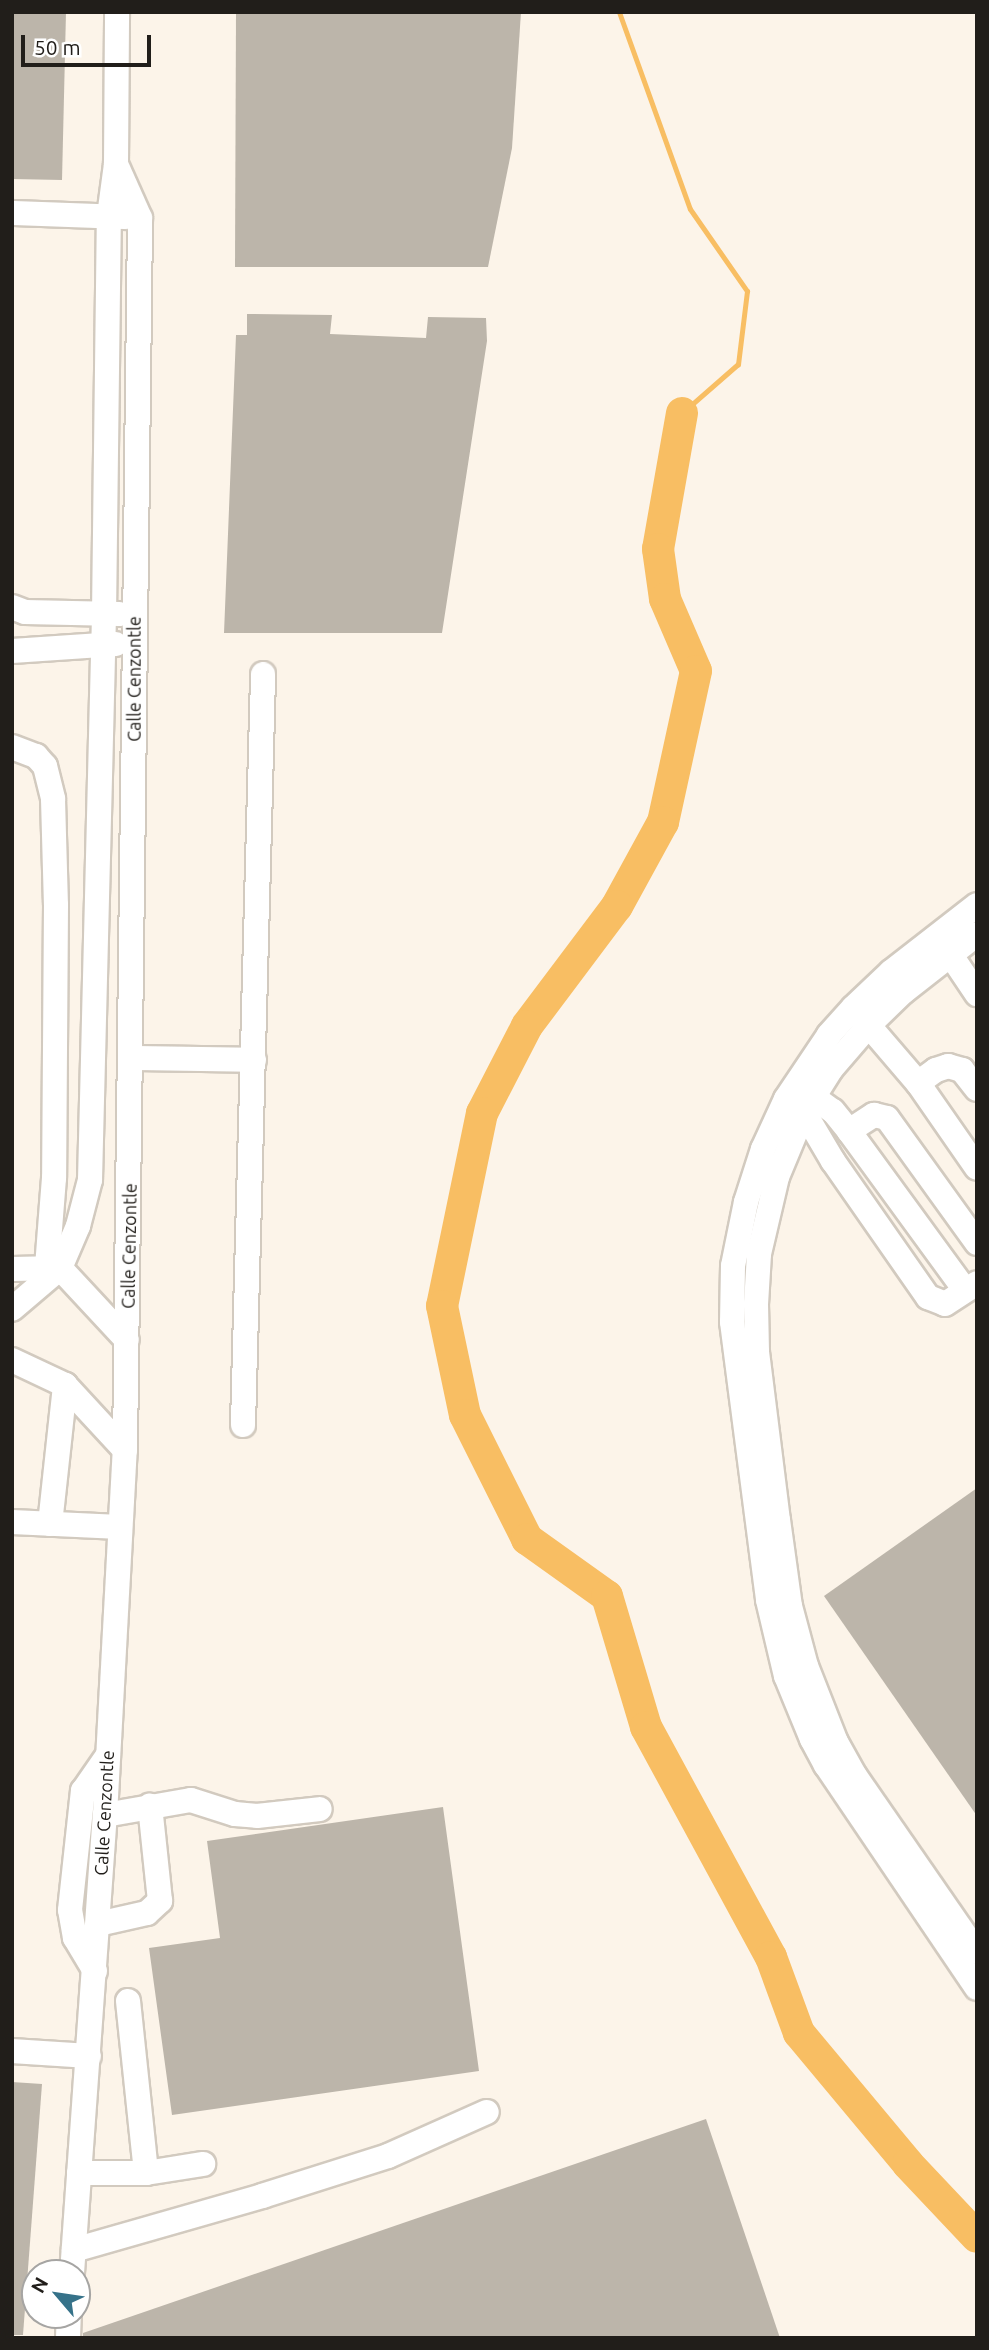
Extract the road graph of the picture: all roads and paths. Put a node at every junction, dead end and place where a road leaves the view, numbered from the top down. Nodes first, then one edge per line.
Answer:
1 (117, 12) edge
2 (116, 164) junction
3 (12, 213) edge
4 (109, 216) junction
5 (140, 218) junction
6 (12, 607) edge
7 (133, 612) junction
8 (104, 615) junction
9 (135, 640) junction
10 (102, 647) junction
11 (12, 651) edge
12 (263, 674) dead end
13 (12, 747) edge
14 (977, 905) edge
15 (977, 934) edge
16 (943, 945) junction
17 (977, 994) edge
18 (861, 1016) junction
19 (132, 1058) junction
20 (254, 1060) junction
21 (918, 1083) junction
22 (977, 1089) edge
23 (800, 1098) junction
24 (849, 1131) junction
25 (977, 1168) edge
26 (977, 1243) edge
27 (53, 1267) junction
28 (12, 1269) edge
29 (971, 1287) edge
30 (12, 1309) edge
31 (127, 1340) junction
32 (12, 1360) edge
33 (65, 1385) junction
34 (243, 1425) dead end
35 (125, 1450) junction
36 (12, 1522) edge
37 (50, 1524) junction
38 (120, 1527) junction
39 (108, 1755) junction
40 (150, 1807) junction
41 (320, 1809) dead end
42 (105, 1815) junction
43 (98, 1924) junction
44 (977, 1952) edge
45 (94, 1971) junction
46 (977, 1988) edge
47 (128, 2001) dead end
48 (12, 2051) edge
49 (89, 2056) junction
50 (487, 2112) dead end
51 (203, 2164) dead end
52 (79, 2173) junction
53 (146, 2174) junction
54 (73, 2259) edge
55 (82, 2259) edge

1 - 2 street, Calle Cenzontle
2 - 4 street, Calle Cenzontle
2 - 5 street
3 - 4 street
4 - 5 street
4 - 8 street, Calle Cenzontle
5 - 7 street, Calle Cenzontle
6 - 8 street
7 - 8 street
7 - 9 street, Calle Cenzontle
8 - 10 street, Calle Cenzontle
9 - 10 street
9 - 19 street, Calle Cenzontle
10 - 11 street
10 - 27 street, Calle Cenzontle
12 - 20 street
13 - 27 street
14 - 16 street
15 - 16 street
16 - 17 street
16 - 18 street
18 - 21 street
18 - 23 street
19 - 20 street
19 - 31 street, Calle Cenzontle
20 - 34 street
21 - 22 street
21 - 25 street
23 - 24 street
23 - 29 street
23 - 44 street
23 - 46 street
24 - 26 street
24 - 29 street
27 - 28 street
27 - 30 street, Calle Cenzontle
27 - 31 street
31 - 35 street, Calle Cenzontle
32 - 33 street
33 - 35 street
33 - 37 street
35 - 38 street, Calle Cenzontle
36 - 37 street
37 - 38 street
38 - 39 street, Calle Cenzontle
39 - 42 street, Calle Cenzontle
39 - 45 street
40 - 41 street
40 - 42 street
40 - 43 street
42 - 43 street, Calle Cenzontle
43 - 45 street, Calle Cenzontle
45 - 49 street, Calle Cenzontle
47 - 53 street
48 - 49 street
49 - 52 street, Calle Cenzontle
50 - 55 street
51 - 53 street
52 - 53 street
52 - 54 street, Calle Cenzontle

